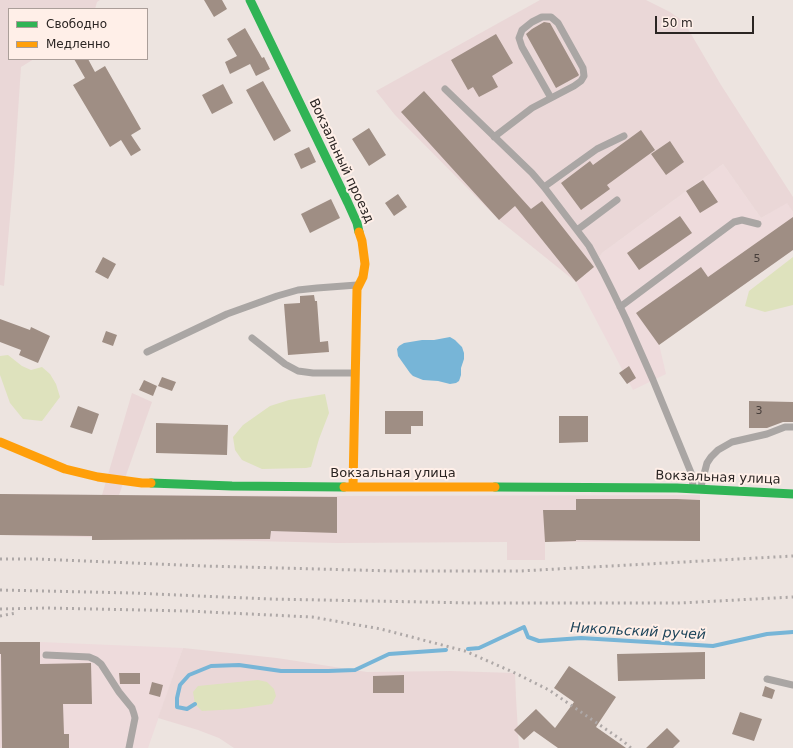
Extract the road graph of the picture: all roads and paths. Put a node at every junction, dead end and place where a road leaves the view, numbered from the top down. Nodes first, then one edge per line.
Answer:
1 (250, 0) edge
2 (445, 88) dead end
3 (551, 98) junction
4 (494, 136) junction
5 (624, 136) dead end
6 (544, 187) junction
7 (617, 200) dead end
8 (758, 224) dead end
9 (577, 230) junction
10 (359, 285) junction
11 (620, 308) junction
12 (252, 338) dead end
13 (147, 352) dead end
14 (355, 373) junction
15 (793, 428) edge
16 (0, 442) edge
17 (353, 487) junction
18 (697, 489) junction
19 (793, 494) edge
20 (46, 655) dead end
21 (768, 679) dead end
22 (793, 685) edge
23 (129, 748) edge

1 - 10 main road, Вокзальный проезд
2 - 4 lane
3 - 3 lane
3 - 4 lane
4 - 6 lane
5 - 6 lane
6 - 9 lane
7 - 9 lane
8 - 11 lane
9 - 11 lane
10 - 13 lane
10 - 14 main road, Вокзальный проезд
11 - 18 lane
12 - 14 lane
14 - 17 main road, Вокзальный проезд
15 - 18 lane
16 - 17 main road, Вокзальная улица
17 - 18 main road, Вокзальная улица
18 - 19 main road, Вокзальная улица
20 - 23 lane
21 - 22 lane

